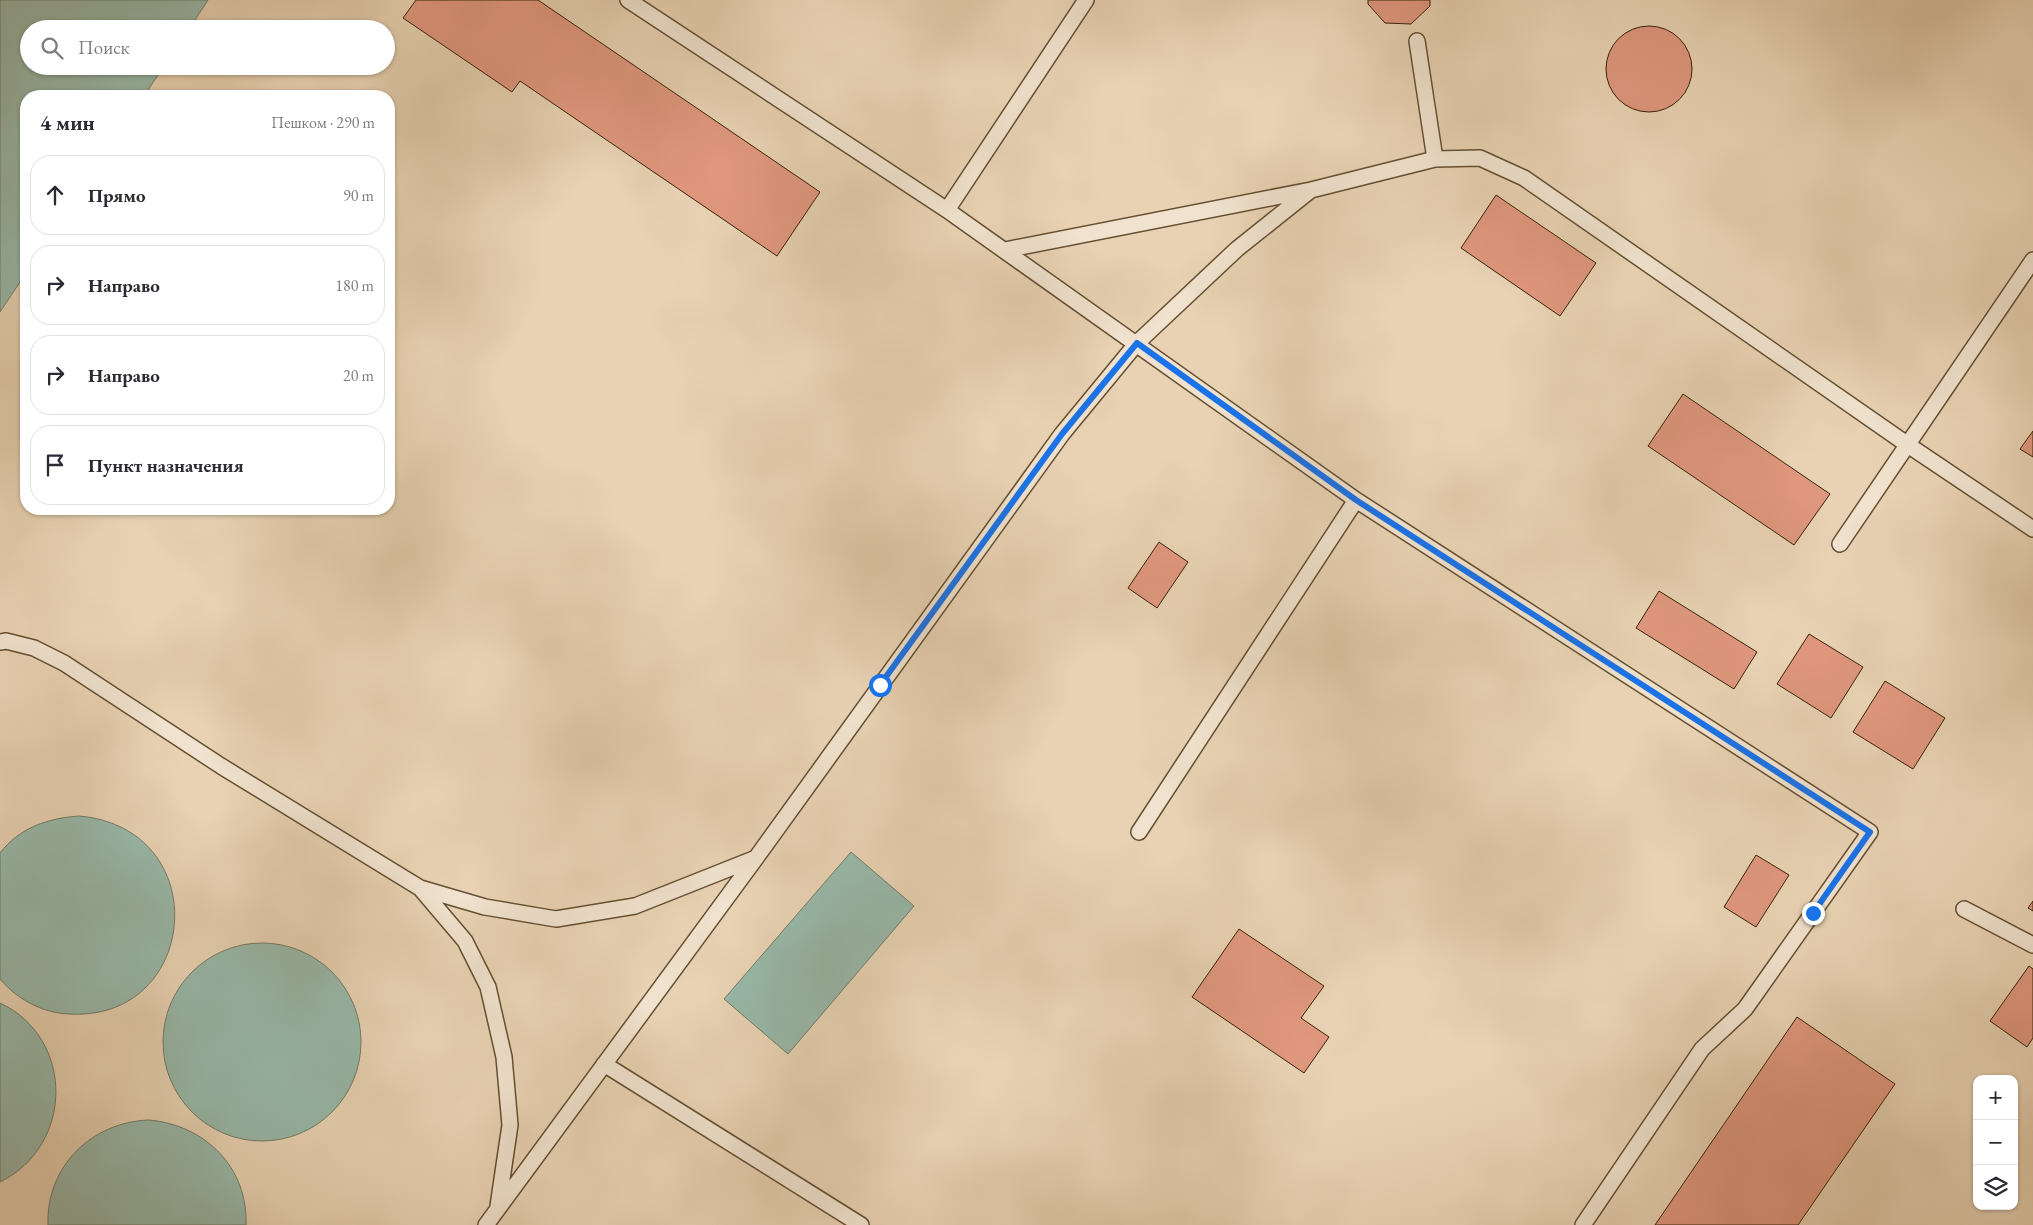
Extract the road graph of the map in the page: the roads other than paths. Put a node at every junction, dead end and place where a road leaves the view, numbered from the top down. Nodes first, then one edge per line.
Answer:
1 (628, 0) edge
2 (1086, 0) edge
3 (1417, 41) dead end
4 (1435, 159) junction
5 (1311, 190) junction
6 (947, 210) junction
7 (1005, 250) junction
8 (2033, 260) edge
9 (1137, 343) junction
10 (1908, 445) junction
11 (1356, 500) junction
12 (2033, 529) edge
13 (1840, 544) dead end
14 (0, 642) edge
15 (1139, 832) dead end
16 (756, 858) junction
17 (420, 888) junction
18 (1964, 909) dead end
19 (2033, 945) edge
20 (604, 1064) junction
21 (497, 1210) junction
22 (486, 1225) edge
23 (861, 1225) edge
24 (1583, 1225) edge

1 - 6 lane
2 - 6 lane
3 - 4 lane
4 - 5 lane
4 - 10 lane
5 - 7 lane
5 - 9 lane
6 - 7 lane
7 - 9 lane
8 - 10 lane
9 - 11 lane
9 - 16 lane
10 - 12 lane
10 - 13 lane
11 - 15 lane
11 - 24 lane
14 - 17 lane
16 - 17 lane
16 - 20 lane
17 - 21 lane
18 - 19 lane
20 - 21 lane
20 - 23 lane
21 - 22 lane

